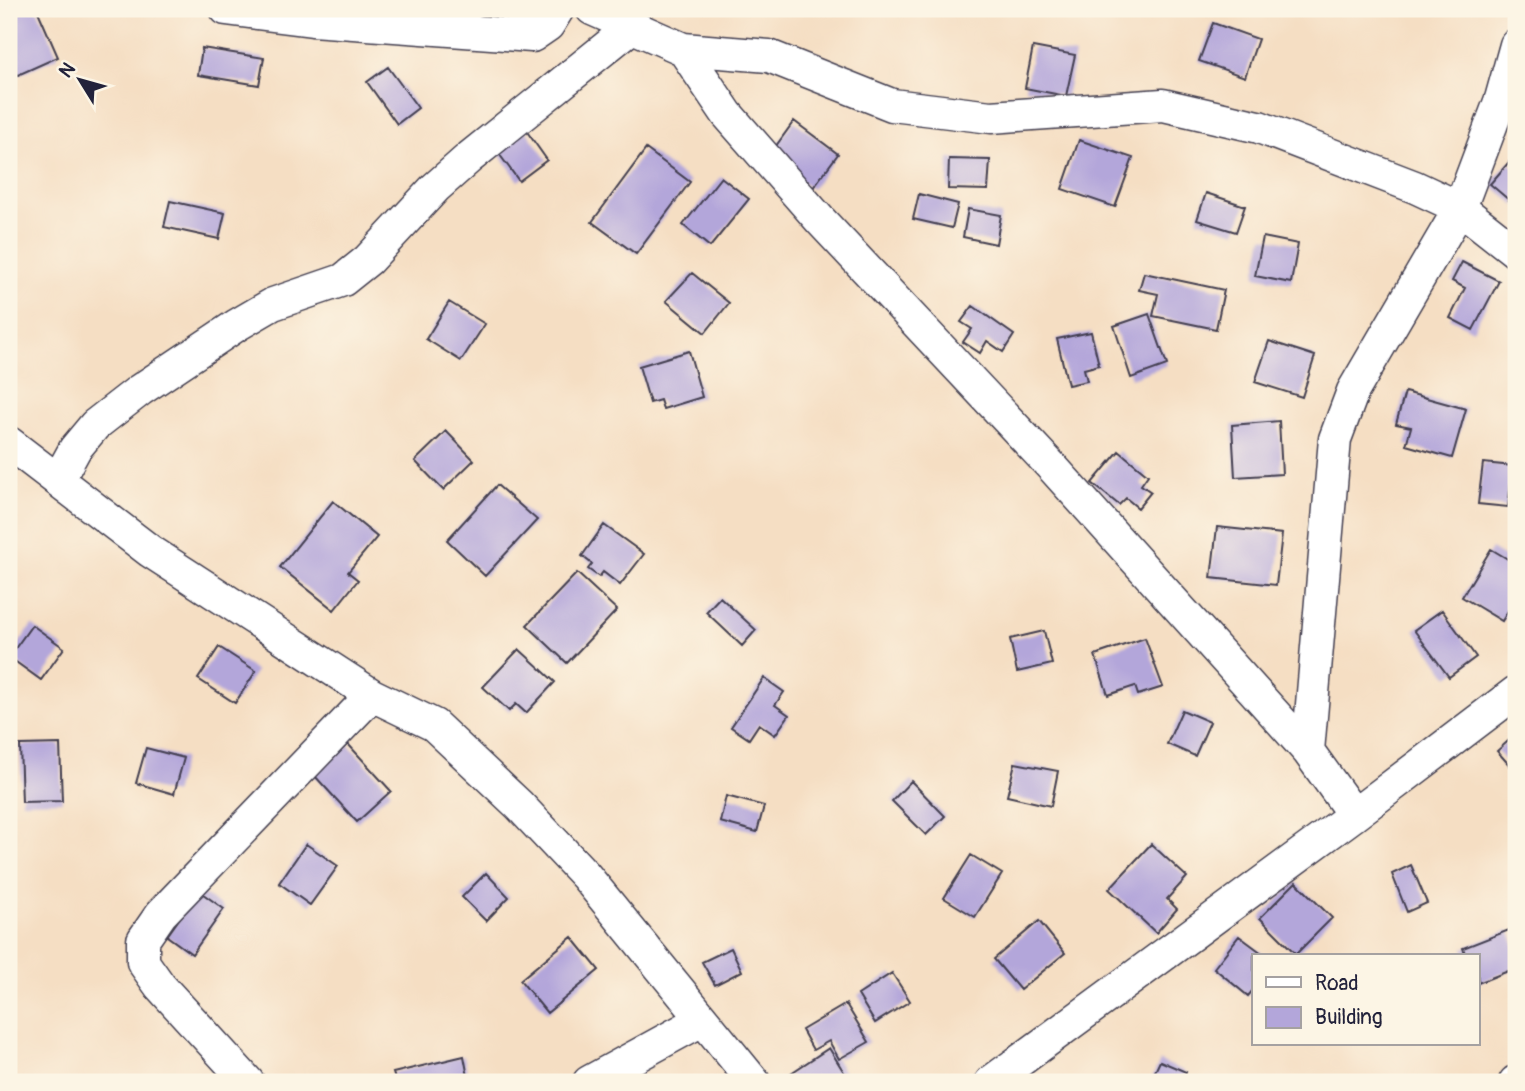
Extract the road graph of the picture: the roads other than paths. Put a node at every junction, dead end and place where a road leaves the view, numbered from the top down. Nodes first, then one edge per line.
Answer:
1 (226, 9) edge
2 (558, 9) edge
3 (592, 9) edge
4 (634, 25) junction
5 (1516, 46) edge
6 (683, 49) junction
7 (1460, 208) junction
8 (1516, 252) edge
9 (9, 443) edge
10 (58, 480) junction
11 (1516, 692) edge
12 (372, 695) junction
13 (1308, 751) junction
14 (1354, 815) junction
15 (702, 1020) junction
16 (248, 1082) edge
17 (589, 1082) edge
18 (754, 1082) edge
19 (991, 1082) edge

1 - 2 street
3 - 4 street
4 - 6 street
4 - 10 street
5 - 7 street
6 - 7 street
6 - 13 street
7 - 8 street
7 - 13 street
9 - 10 street
10 - 12 street
11 - 14 street
12 - 15 street
12 - 16 street
13 - 14 street
14 - 19 street
15 - 17 street
15 - 18 street

